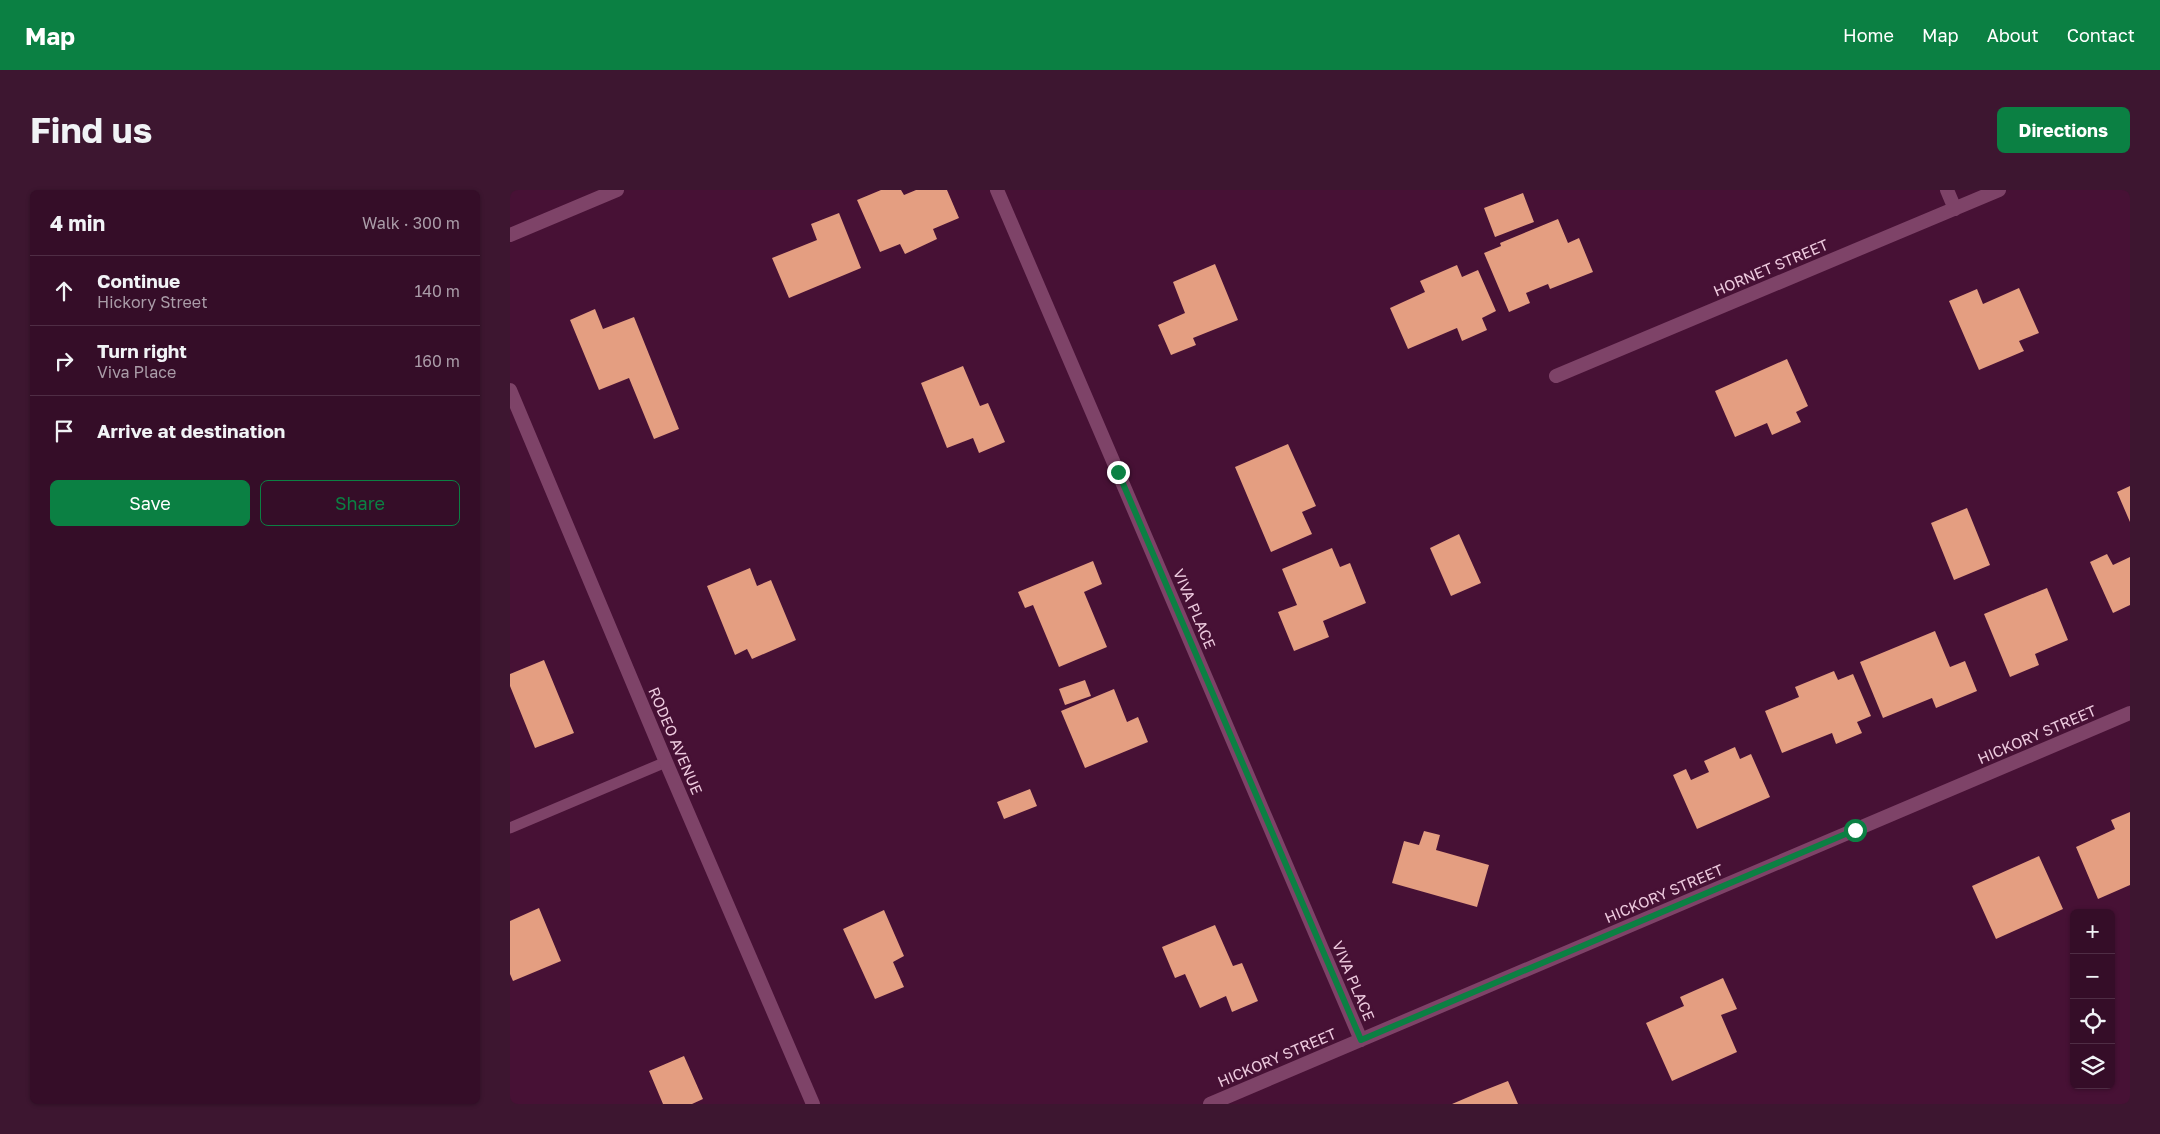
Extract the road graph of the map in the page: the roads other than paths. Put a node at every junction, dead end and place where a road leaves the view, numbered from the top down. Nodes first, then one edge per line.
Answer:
1 (617, 190) edge
2 (997, 190) edge
3 (1947, 190) edge
4 (1999, 190) edge
5 (1955, 209) junction
6 (510, 235) edge
7 (1556, 376) dead end
8 (510, 390) edge
9 (2130, 713) edge
10 (666, 762) junction
11 (510, 828) edge
12 (1361, 1040) junction
13 (813, 1104) edge
14 (1210, 1104) edge

1 - 6 street
2 - 12 street, VIVA PLACE
3 - 5 street
4 - 5 street, HORNET STREET
5 - 7 street, HORNET STREET
8 - 10 street, RODEO AVENUE
9 - 12 street, HICKORY STREET
10 - 11 lane
10 - 13 street, RODEO AVENUE
12 - 14 street, HICKORY STREET

